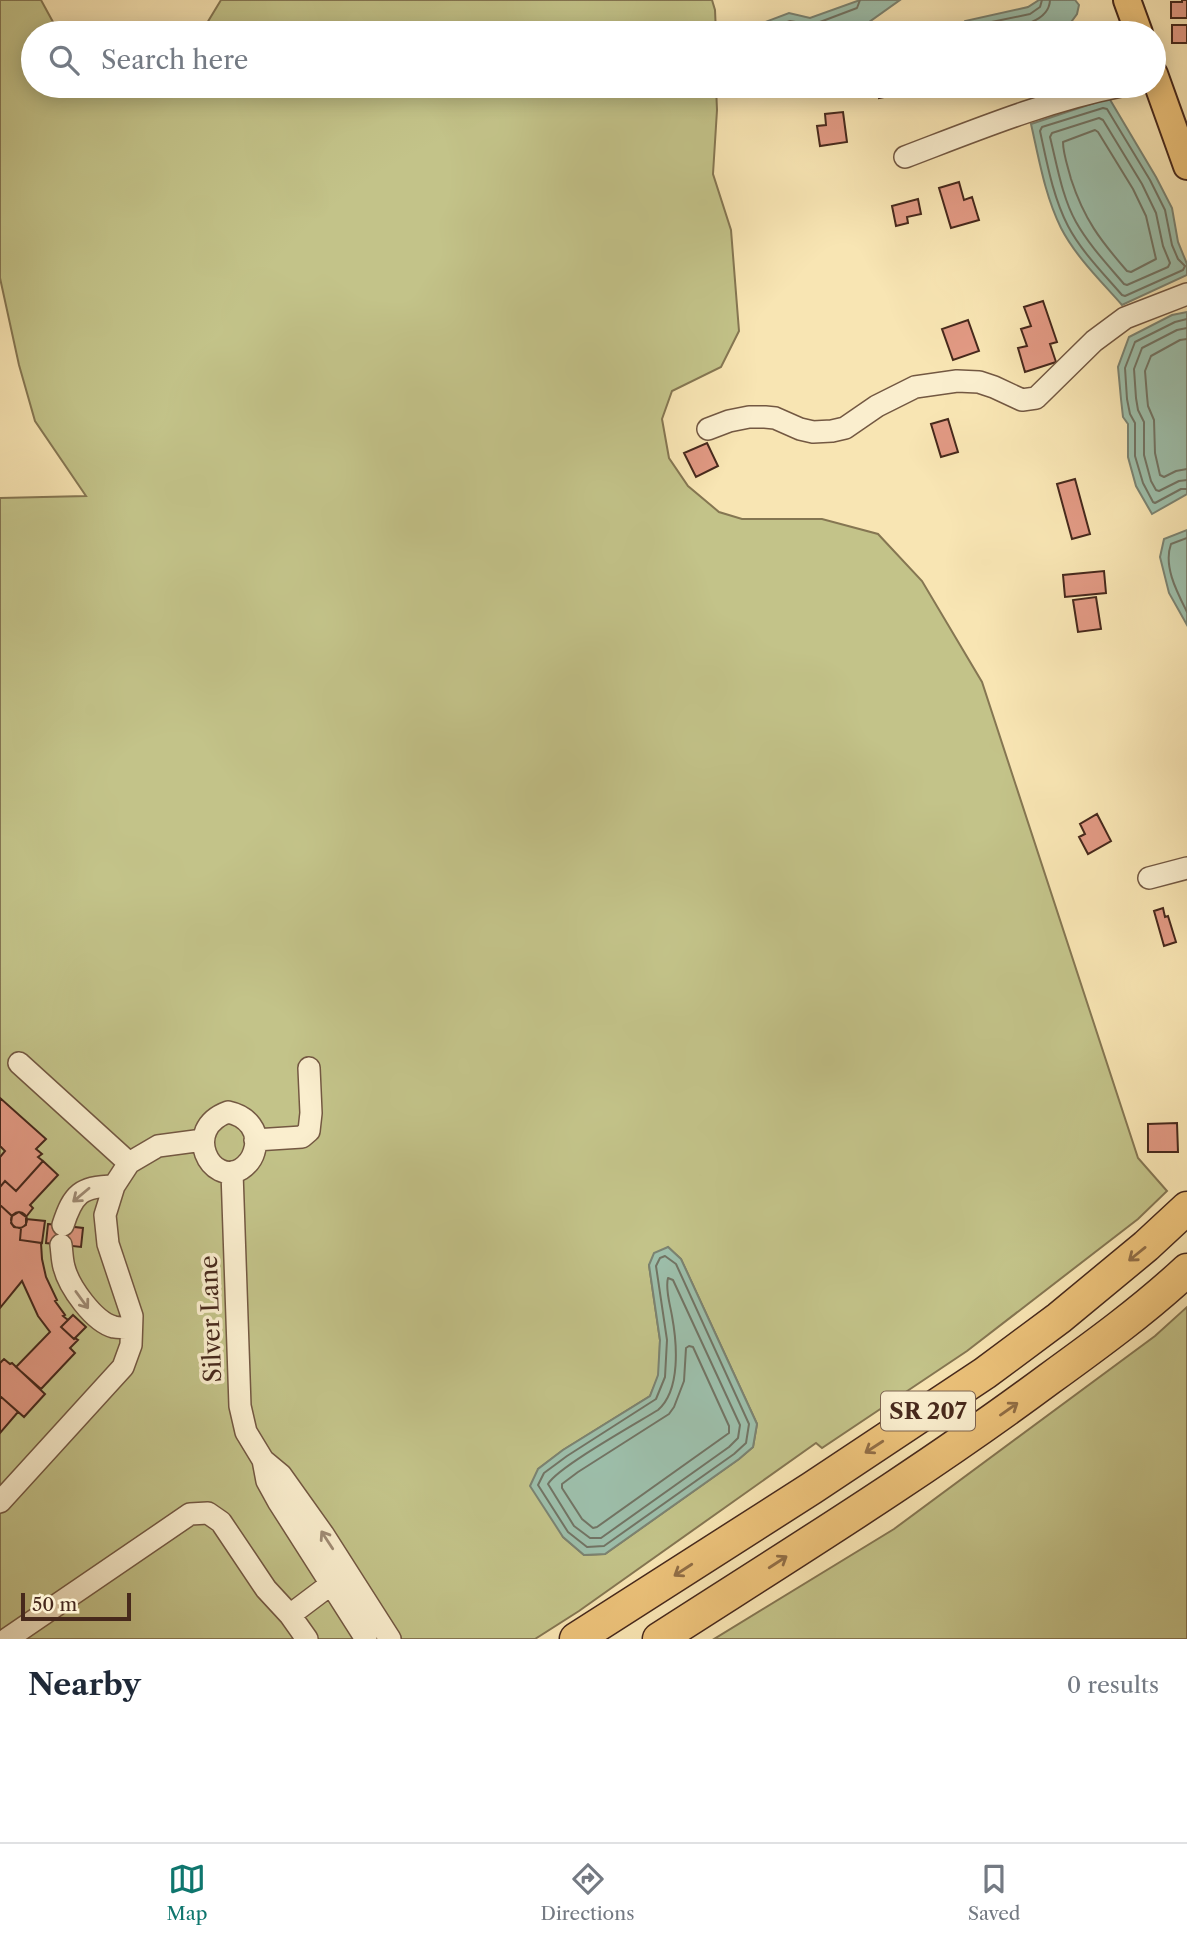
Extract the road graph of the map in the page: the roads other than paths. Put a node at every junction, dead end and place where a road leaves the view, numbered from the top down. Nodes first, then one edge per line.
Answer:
1 (1127, 0) edge
2 (1135, 21) edge
3 (1069, 98) edge
4 (1162, 98) edge
5 (905, 157) dead end
6 (1187, 166) edge
7 (1187, 294) edge
8 (708, 429) dead end
9 (1187, 868) edge
10 (1149, 878) dead end
11 (19, 1063) dead end
12 (309, 1068) dead end
13 (203, 1140) junction
14 (255, 1140) junction
15 (129, 1163) junction
16 (232, 1172) junction
17 (114, 1186) junction
18 (1187, 1208) edge
19 (1187, 1270) edge
20 (131, 1328) junction
21 (0, 1502) edge
22 (339, 1578) junction
23 (290, 1615) junction
24 (7, 1639) edge
25 (307, 1639) edge
26 (366, 1639) edge
27 (390, 1639) edge
28 (576, 1639) edge
29 (659, 1639) edge

1 - 2 main road
3 - 5 street
4 - 6 main road
7 - 8 street
9 - 10 street
11 - 15 street
12 - 14 street
13 - 14 street
13 - 15 street
13 - 16 street
14 - 16 street
15 - 17 street
16 - 22 street, Silver Lane
17 - 20 street
17 -> 20 street
18 -> 28 highway, SR 207
29 -> 19 highway, SR 207
20 - 21 street
22 - 23 street
22 - 26 street, Silver Lane
22 - 27 street, Silver Lane
23 - 24 street
23 - 25 street

